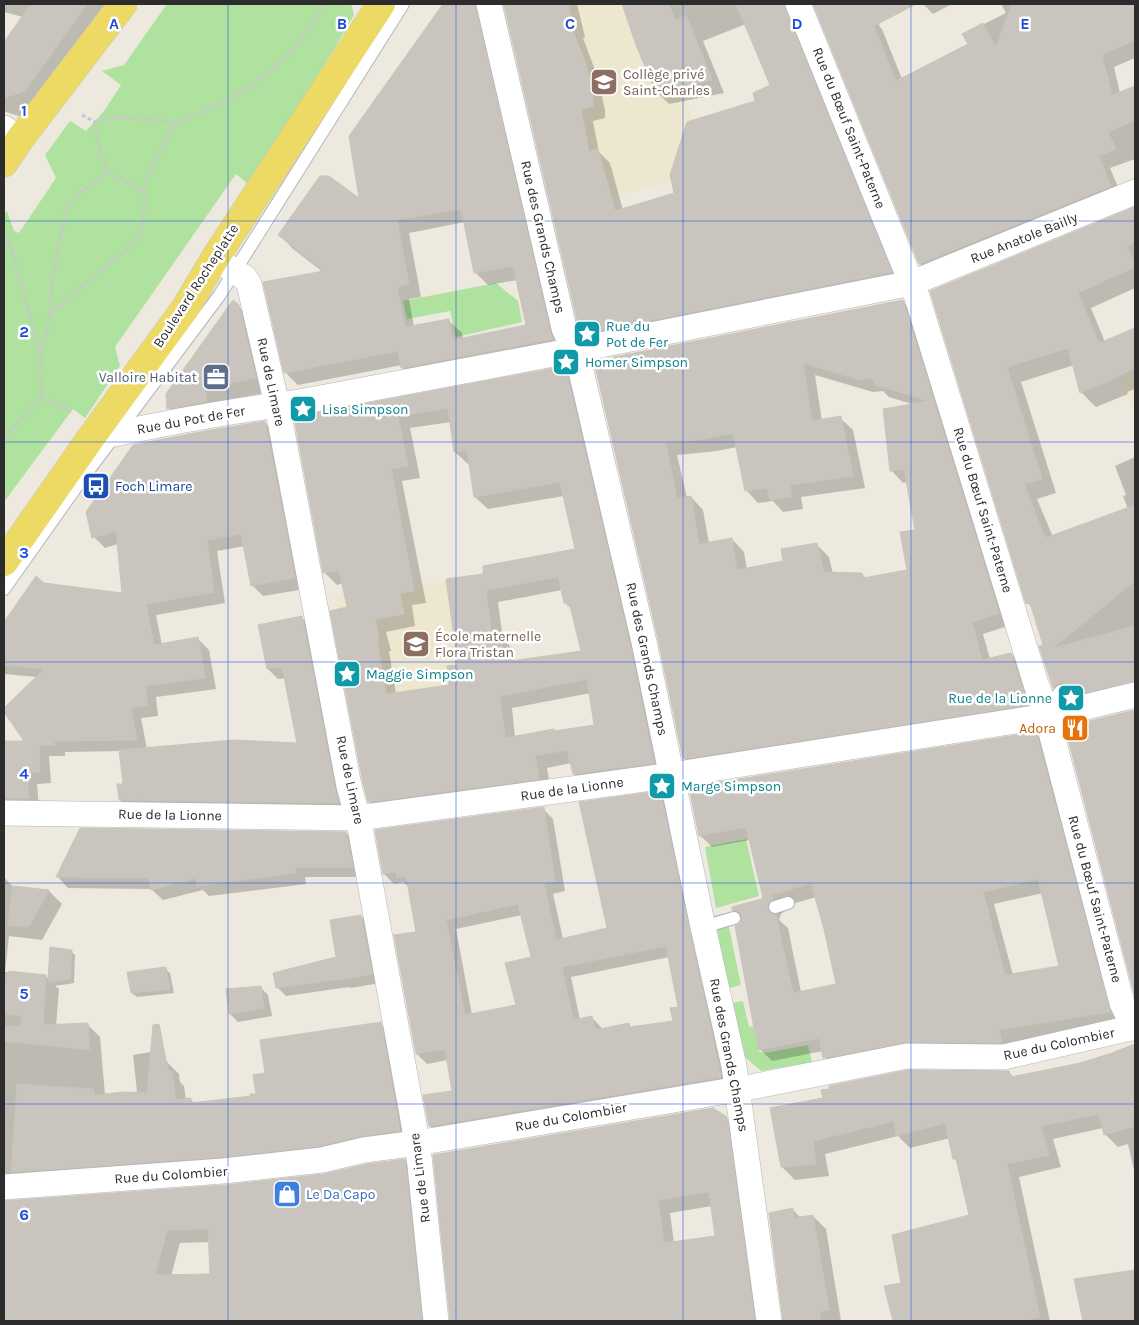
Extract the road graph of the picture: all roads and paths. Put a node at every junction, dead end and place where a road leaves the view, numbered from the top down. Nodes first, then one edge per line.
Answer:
1 (111, 4) edge
2 (123, 4) edge
3 (323, 4) edge
4 (381, 4) edge
5 (403, 4) edge
6 (489, 4) edge
7 (798, 4) edge
8 (82, 115) dead end
9 (95, 122) junction
10 (177, 123) junction
11 (9, 141) edge
12 (4, 163) edge
13 (107, 172) junction
14 (143, 190) junction
15 (1128, 198) edge
16 (14, 231) dead end
17 (9, 240) junction
18 (4, 248) edge
19 (224, 265) junction
20 (912, 284) junction
21 (50, 314) junction
22 (575, 350) junction
23 (41, 358) junction
24 (41, 398) junction
25 (277, 406) junction
26 (70, 412) dead end
27 (102, 436) junction
28 (4, 438) edge
29 (4, 562) edge
30 (4, 589) edge
31 (1061, 692) dead end
32 (1135, 695) edge
33 (1048, 716) junction
34 (672, 774) junction
35 (4, 813) edge
36 (358, 818) junction
37 (788, 903) dead end
38 (775, 907) dead end
39 (734, 918) dead end
40 (703, 927) junction
41 (1134, 1027) edge
42 (737, 1089) junction
43 (417, 1142) junction
44 (4, 1187) edge
45 (436, 1321) edge
46 (769, 1321) edge

1 - 11 lane
2 - 11 main road
3 - 10 path
4 - 19 main road, Boulevard Rocheplatte
5 - 19 lane
6 - 22 street, Rue des Grands Champs
7 - 20 street, Rue du Bœuf Saint-Paterne
8 - 9 path
9 - 10 path
9 - 13 path
10 - 14 path
11 - 12 main road
13 - 14 path
13 - 21 path
14 - 21 path
15 - 20 street, Rue Anatole Bailly
16 - 17 path
17 - 18 path
17 - 23 path
19 - 25 street, Rue de Limare
19 - 27 main road, Boulevard Rocheplatte
20 - 22 street, Rue du Pot de Fer
20 - 33 street, Rue du Bœuf Saint-Paterne
21 - 23 path
22 - 25 street, Rue du Pot de Fer
22 - 34 street, Rue des Grands Champs
23 - 24 path
24 - 26 path
24 - 28 path
25 - 27 street, Rue du Pot de Fer
25 - 36 street, Rue de Limare
27 - 29 main road, Boulevard Rocheplatte
27 - 30 lane
31 - 33 lane
32 - 33 street, Rue de la Lionne
33 - 34 street, Rue de la Lionne
33 - 41 street, Rue du Bœuf Saint-Paterne
34 - 36 street, Rue de la Lionne
34 - 40 street, Rue des Grands Champs
35 - 36 street, Rue de la Lionne
36 - 43 street, Rue de Limare
37 - 38 lane
39 - 40 lane
40 - 42 street, Rue des Grands Champs
41 - 42 street, Rue du Colombier
42 - 43 street, Rue du Colombier
42 - 46 street, Rue des Grands Champs
43 - 44 street, Rue du Colombier
43 - 45 street, Rue de Limare

